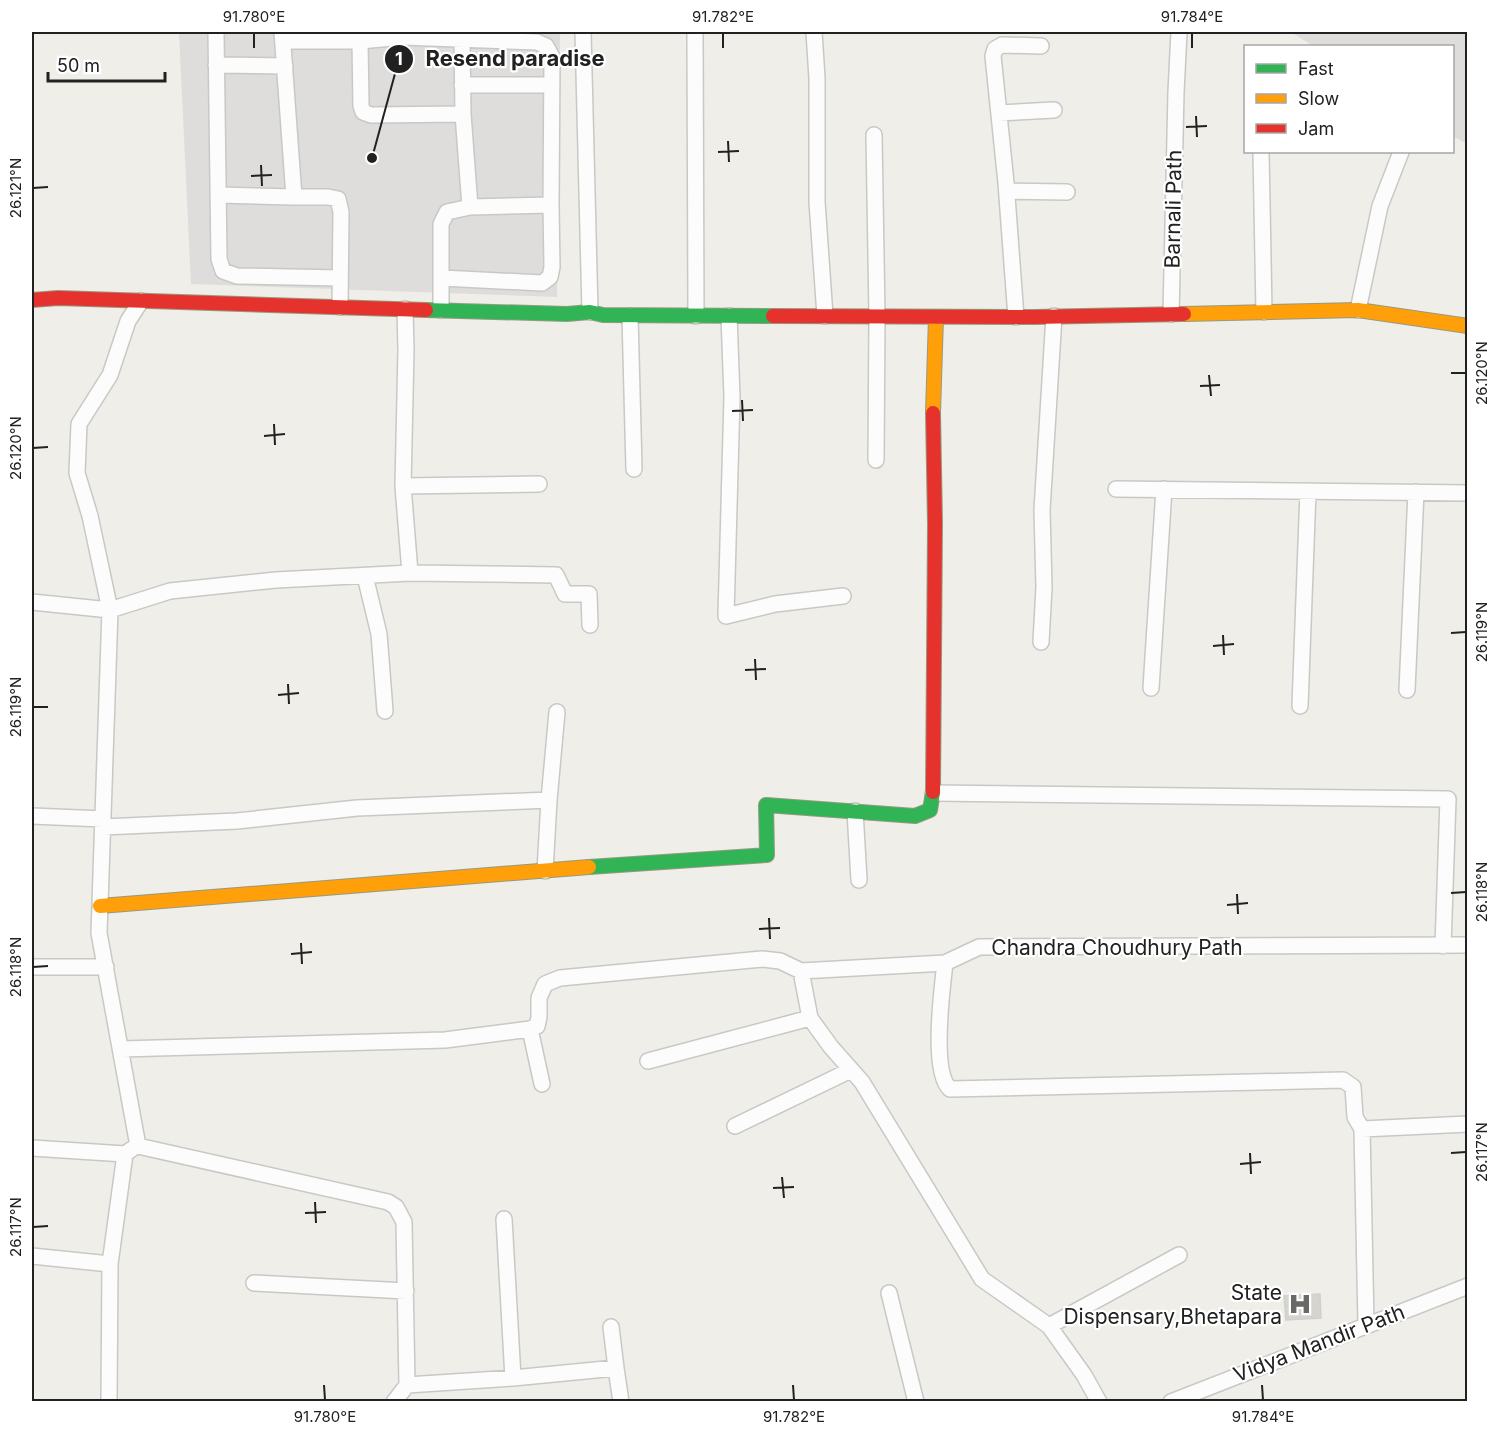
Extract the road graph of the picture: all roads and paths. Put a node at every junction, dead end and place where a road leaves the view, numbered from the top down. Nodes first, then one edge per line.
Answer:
1 (216, 32) edge
2 (583, 32) edge
3 (695, 32) edge
4 (814, 32) edge
5 (1179, 32) edge
6 (403, 34) edge
7 (282, 36) edge
8 (462, 38) junction
9 (360, 41) junction
10 (1041, 46) dead end
11 (216, 65) junction
12 (285, 66) junction
13 (462, 85) junction
14 (552, 85) junction
15 (1054, 110) dead end
16 (999, 113) junction
17 (463, 114) junction
18 (874, 135) dead end
19 (1261, 153) edge
20 (1401, 153) edge
21 (1007, 191) junction
22 (1067, 192) dead end
23 (218, 195) junction
24 (294, 197) junction
25 (550, 205) junction
26 (470, 207) junction
27 (340, 278) junction
28 (442, 278) junction
29 (32, 300) edge
30 (141, 301) junction
31 (340, 307) junction
32 (405, 309) junction
33 (441, 310) junction
34 (1358, 310) junction
35 (590, 312) junction
36 (1264, 312) junction
37 (1171, 314) junction
38 (630, 316) junction
39 (696, 316) junction
40 (729, 316) junction
41 (825, 316) junction
42 (877, 316) junction
43 (1054, 316) junction
44 (936, 317) junction
45 (1016, 317) junction
46 (1467, 326) edge
47 (876, 460) dead end
48 (634, 469) dead end
49 (539, 484) dead end
50 (404, 486) junction
51 (1116, 489) dead end
52 (1164, 489) junction
53 (1308, 491) junction
54 (1416, 492) junction
55 (1467, 492) edge
56 (410, 573) junction
57 (365, 576) junction
58 (843, 596) dead end
59 (32, 602) edge
60 (110, 610) junction
61 (590, 625) dead end
62 (1041, 642) dead end
63 (1151, 688) dead end
64 (1407, 690) dead end
65 (1300, 706) dead end
66 (385, 711) dead end
67 (557, 712) dead end
68 (933, 794) junction
69 (549, 800) junction
70 (855, 811) junction
71 (32, 816) edge
72 (103, 823) junction
73 (545, 871) junction
74 (859, 880) dead end
75 (100, 906) junction
76 (1467, 945) edge
77 (1443, 946) junction
78 (945, 963) junction
79 (32, 967) edge
80 (106, 967) junction
81 (801, 971) junction
82 (810, 1018) junction
83 (530, 1029) junction
84 (121, 1049) junction
85 (648, 1061) dead end
86 (851, 1070) junction
87 (542, 1084) dead end
88 (1467, 1124) edge
89 (735, 1126) dead end
90 (1362, 1129) junction
91 (32, 1148) edge
92 (132, 1150) junction
93 (504, 1219) dead end
94 (1179, 1255) dead end
95 (32, 1256) edge
96 (110, 1264) junction
97 (254, 1283) dead end
98 (1467, 1286) edge
99 (406, 1291) junction
100 (889, 1293) dead end
101 (1366, 1324) junction
102 (1049, 1326) junction
103 (611, 1327) dead end
104 (616, 1368) junction
105 (513, 1378) junction
106 (407, 1385) junction
107 (109, 1401) edge
108 (394, 1401) edge
109 (621, 1401) edge
110 (916, 1401) edge
111 (1099, 1401) edge
112 (1172, 1401) edge

1 - 11 street
2 - 35 street
3 - 39 street
4 - 41 street
5 - 37 street, Barnali Path
6 - 8 street
6 - 9 street
7 - 9 street
7 - 12 street
8 - 13 street
8 - 14 street
9 - 17 street
10 - 16 street
11 - 12 street
11 - 23 street
12 - 24 street
13 - 14 street
13 - 17 street
14 - 25 street
15 - 16 street
16 - 21 street
17 - 26 street
18 - 42 street
19 - 36 street
20 - 34 street
21 - 22 street
21 - 45 street
23 - 24 street
23 - 27 street
24 - 27 street
25 - 26 street
25 - 28 street
26 - 28 street
27 - 31 street
28 - 33 street
29 - 30 street
30 - 31 street
30 - 60 street
31 - 32 street
32 - 33 street
32 - 50 street
33 - 35 street
34 - 36 street
34 - 46 street
35 - 38 street
36 - 37 street
37 - 43 street
38 - 39 street
38 - 48 street
39 - 40 street
40 - 41 street
40 - 58 street
41 - 42 street
42 - 44 street
42 - 47 street
43 - 45 street
43 - 62 street
44 - 45 street
44 - 68 street
49 - 50 street
50 - 56 street
51 - 52 street
52 - 53 street
52 - 63 street
53 - 54 street
53 - 65 street
54 - 55 street
54 - 64 street
56 - 57 street
56 - 61 street
57 - 60 street
57 - 66 street
59 - 60 street
60 - 72 street
67 - 69 street
68 - 70 street
68 - 77 street
69 - 72 street
69 - 73 street
70 - 73 street
70 - 74 street
71 - 72 street
72 - 75 street
73 - 75 street
75 - 80 street
76 - 77 street, Chandra Choudhury Path
77 - 78 street, Chandra Choudhury Path
78 - 81 street, Chandra Choudhury Path
78 - 90 street
79 - 80 street
80 - 84 street
81 - 82 street
81 - 83 street
82 - 85 street
82 - 86 street
83 - 84 street
83 - 87 street
84 - 92 street
86 - 89 street
86 - 102 street
88 - 90 street
90 - 101 street
91 - 92 street
92 - 96 street
92 - 99 street
93 - 105 street
94 - 102 street
95 - 96 street
96 - 107 street
97 - 99 street
98 - 101 street, Vidya Mandir Path
99 - 106 street
100 - 110 street
101 - 112 street, Vidya Mandir Path
102 - 111 street
103 - 104 street
104 - 105 street
104 - 109 street
105 - 106 street
106 - 108 street

